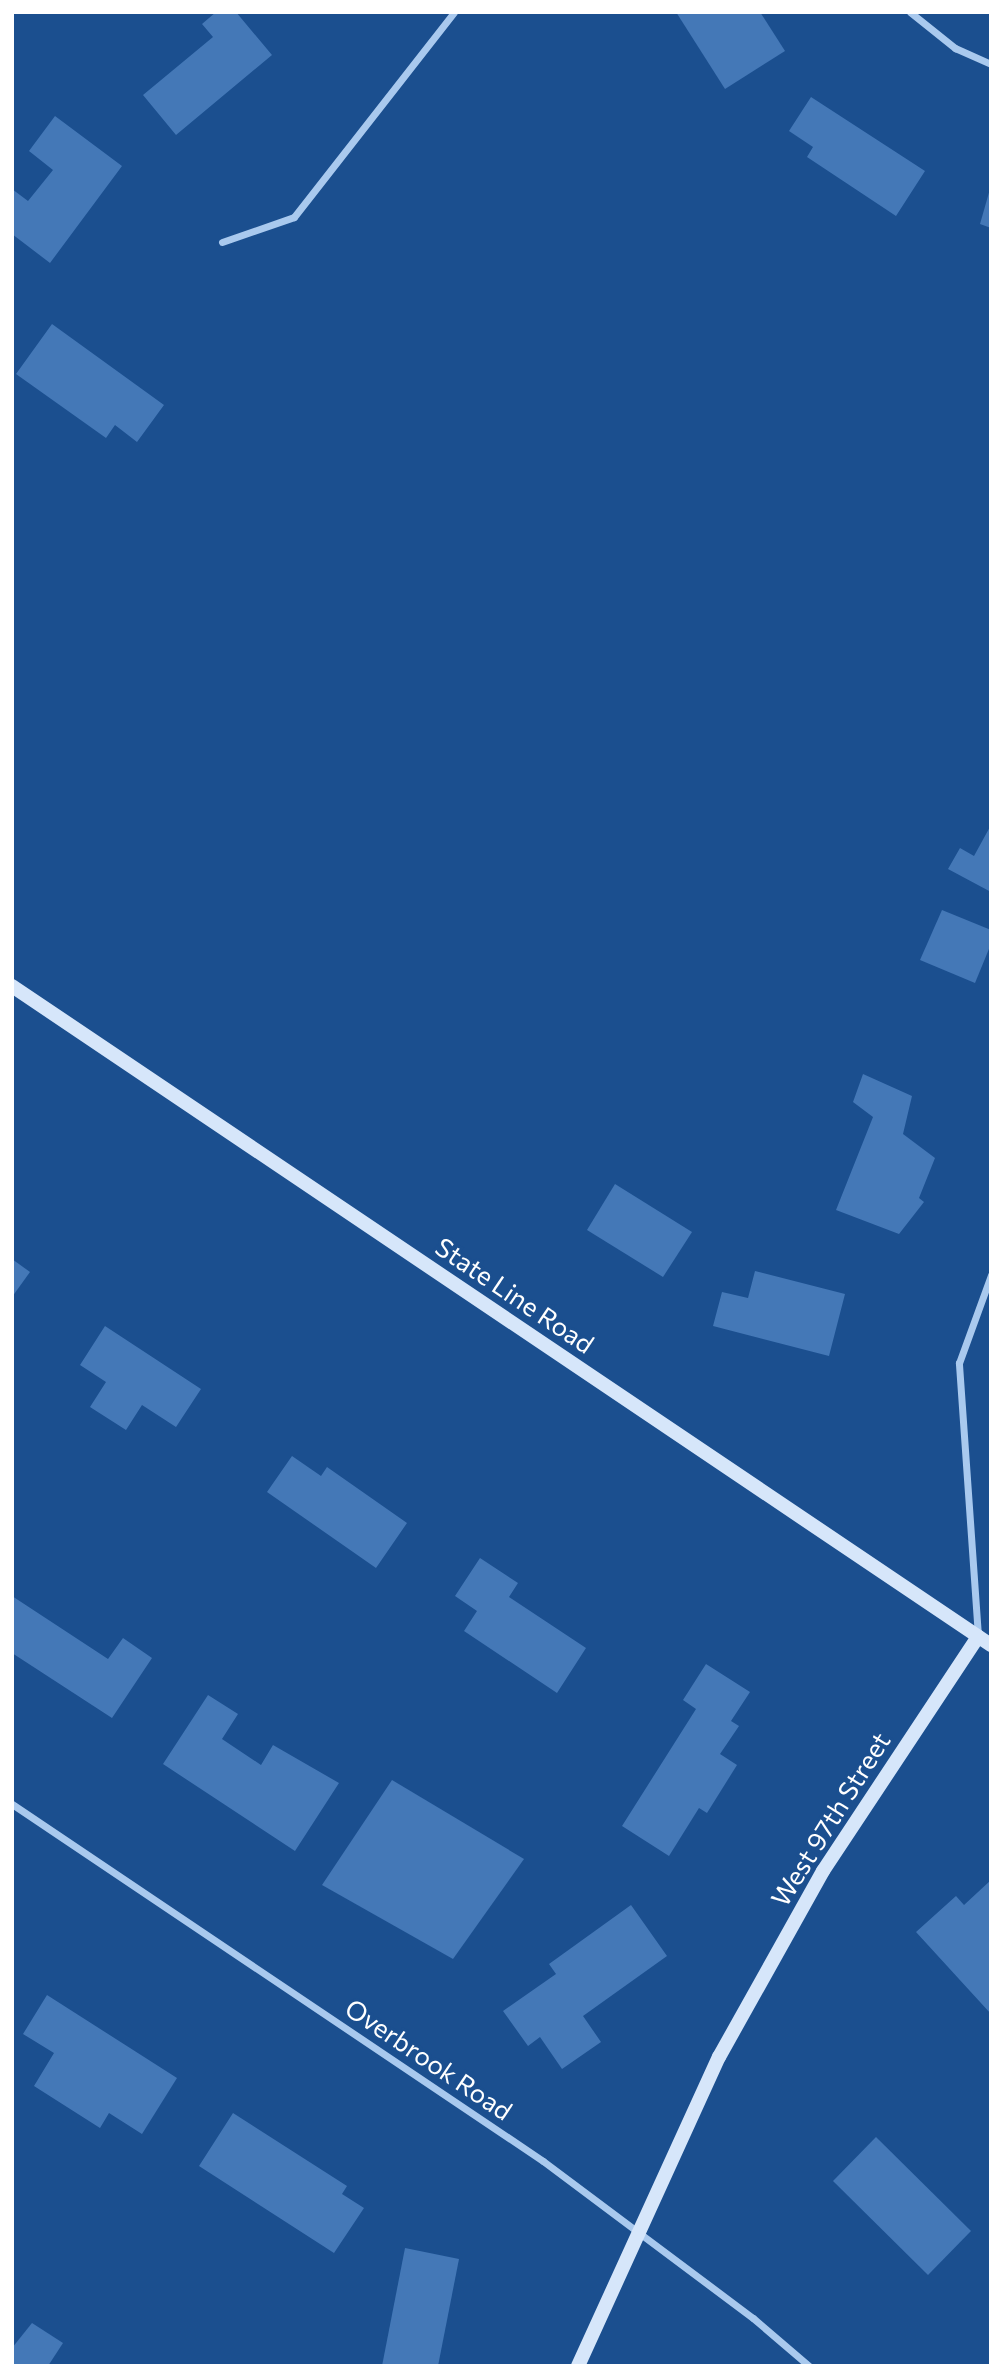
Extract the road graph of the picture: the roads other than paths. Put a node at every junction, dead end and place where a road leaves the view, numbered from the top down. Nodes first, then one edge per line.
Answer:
1 (454, 12) edge
2 (910, 12) edge
3 (991, 64) edge
4 (222, 242) dead end
5 (12, 986) edge
6 (991, 1275) edge
7 (978, 1637) junction
8 (991, 1645) edge
9 (12, 1804) edge
10 (637, 2231) junction
11 (578, 2366) edge
12 (809, 2366) edge

1 - 4 street
2 - 3 street
5 - 7 main road, State Line Road
6 - 7 street
7 - 8 main road, State Line Road
7 - 10 main road, West 97th Street
9 - 10 street, Overbrook Road
10 - 11 main road, West 97th Street
10 - 12 street, Overbrook Road

